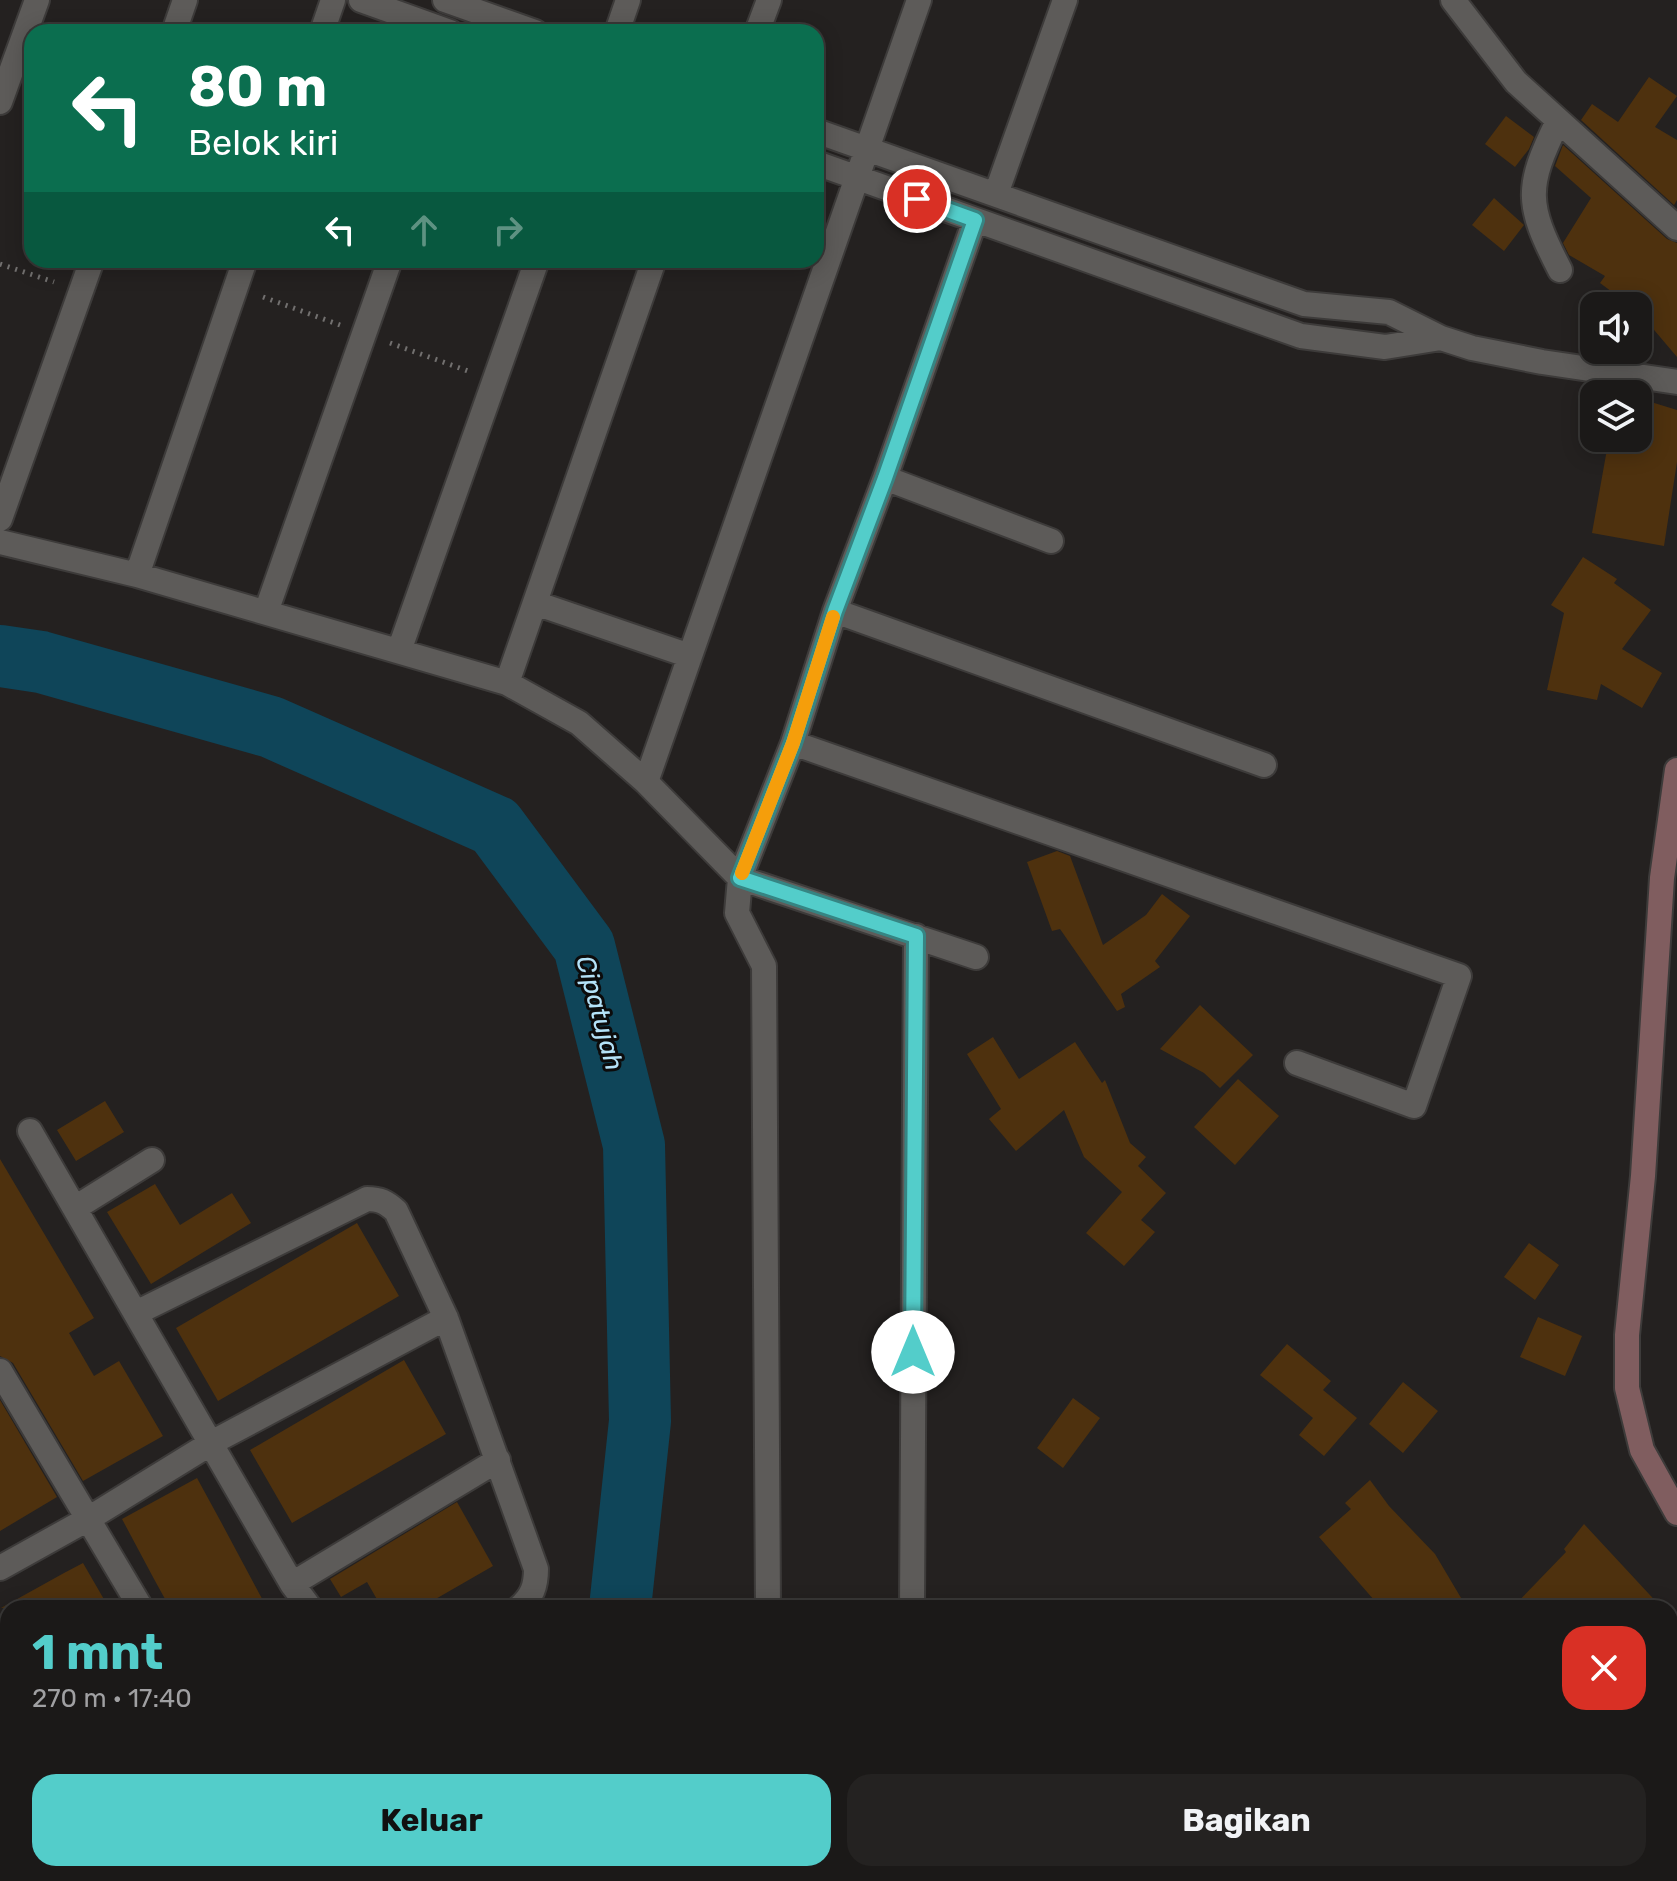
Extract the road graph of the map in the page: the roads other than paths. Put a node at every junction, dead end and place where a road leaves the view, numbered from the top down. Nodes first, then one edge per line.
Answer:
1 (37, 0) edge
2 (185, 0) edge
3 (333, 0) edge
4 (361, 0) edge
5 (445, 0) edge
6 (628, 0) edge
7 (769, 0) edge
8 (919, 0) edge
9 (1065, 0) edge
10 (1453, 0) edge
11 (477, 15) edge
12 (28, 24) edge
13 (177, 24) edge
14 (325, 24) edge
15 (428, 24) edge
16 (508, 24) edge
17 (620, 24) edge
18 (760, 24) edge
19 (24, 36) edge
20 (0, 102) edge
21 (1558, 121) junction
22 (824, 134) edge
23 (867, 149) junction
24 (824, 166) edge
25 (857, 177) junction
26 (996, 194) junction
27 (975, 220) junction
28 (1677, 228) edge
29 (89, 268) edge
30 (242, 268) edge
31 (387, 268) edge
32 (534, 268) edge
33 (651, 268) edge
34 (1560, 270) dead end
35 (1441, 338) junction
36 (1677, 382) edge
37 (885, 478) junction
38 (0, 519) edge
39 (1051, 541) dead end
40 (0, 542) edge
41 (137, 575) junction
42 (535, 603) junction
43 (835, 611) junction
44 (266, 612) junction
45 (399, 651) junction
46 (690, 656) junction
47 (507, 683) junction
48 (793, 743) junction
49 (1264, 765) dead end
50 (1677, 770) edge
51 (646, 782) junction
52 (740, 878) junction
53 (916, 936) junction
54 (976, 957) dead end
55 (1297, 1063) dead end
56 (30, 1131) dead end
57 (152, 1160) dead end
58 (75, 1208) junction
59 (136, 1313) junction
60 (446, 1318) junction
61 (0, 1371) edge
62 (213, 1442) junction
63 (498, 1460) junction
64 (1677, 1513) edge
65 (88, 1519) junction
66 (0, 1568) edge
67 (292, 1584) junction
68 (136, 1600) edge
69 (304, 1600) edge
70 (527, 1600) edge
71 (768, 1600) edge
72 (912, 1600) edge

1 - 12 street
2 - 13 street
3 - 14 street
4 - 15 street
5 - 11 street
6 - 17 street
7 - 18 street
8 - 23 street
9 - 26 street
10 - 21 street
11 - 16 street
19 - 20 street
21 - 28 street
21 - 34 street
22 - 23 street
23 - 25 street
23 - 26 street
24 - 25 street
25 - 27 street
25 - 46 street
26 - 35 street
27 - 35 street
27 - 37 street
29 - 38 street
30 - 41 street
31 - 44 street
32 - 45 street
33 - 42 street
35 - 36 street
37 - 39 street
37 - 43 street
40 - 41 street
41 - 44 street
42 - 46 street
42 - 47 street
43 - 48 street
43 - 49 street
44 - 45 street
45 - 47 street
46 - 51 street
47 - 51 street
48 - 52 street
48 - 55 street
50 - 64 street
51 - 52 street
52 - 53 street
52 - 71 street
53 - 54 street
53 - 72 street
56 - 58 street
57 - 58 street
58 - 59 street
59 - 60 street
59 - 62 street
60 - 62 street
60 - 63 street
61 - 65 street
62 - 65 street
62 - 67 street
63 - 67 street
63 - 70 street
65 - 66 street
65 - 68 street
67 - 69 street

